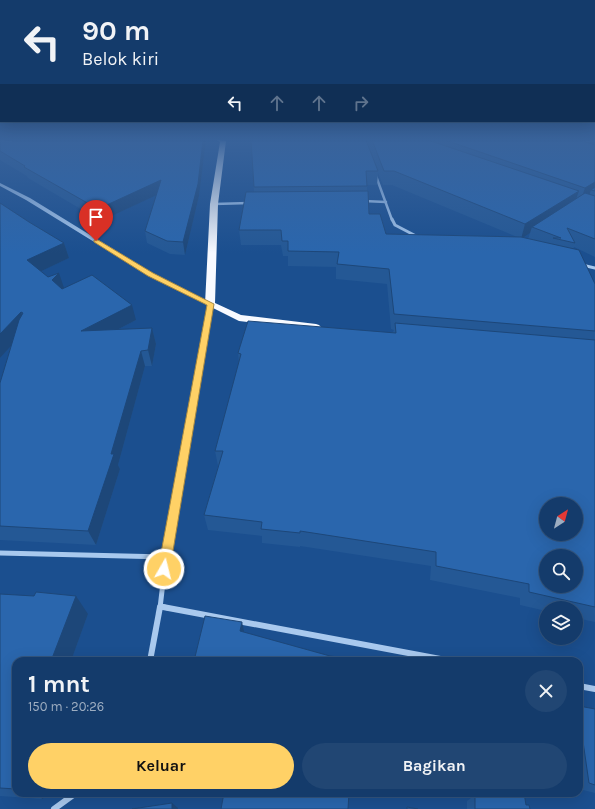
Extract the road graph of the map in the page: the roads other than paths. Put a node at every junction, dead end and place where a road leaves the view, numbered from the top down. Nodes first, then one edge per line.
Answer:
1 (218, 178) edge
2 (376, 178) edge
3 (0, 184) edge
4 (255, 202) edge
5 (356, 202) edge
6 (386, 202) junction
7 (214, 204) junction
8 (422, 237) edge
9 (580, 264) edge
10 (595, 268) edge
11 (210, 304) junction
12 (326, 328) edge
13 (0, 553) edge
14 (166, 557) junction
15 (160, 606) junction
16 (151, 657) edge
17 (430, 657) edge
18 (583, 687) edge
19 (595, 689) edge
20 (70, 797) edge
21 (54, 809) edge

1 - 7 highway
2 - 6 street
3 - 11 street
4 - 7 street
5 - 6 street
6 - 8 street
7 - 11 highway
9 - 10 street
11 - 12 highway
11 - 14 street
13 - 14 street
14 - 15 street
15 - 16 street
15 - 17 street
18 - 19 street
20 - 21 street

